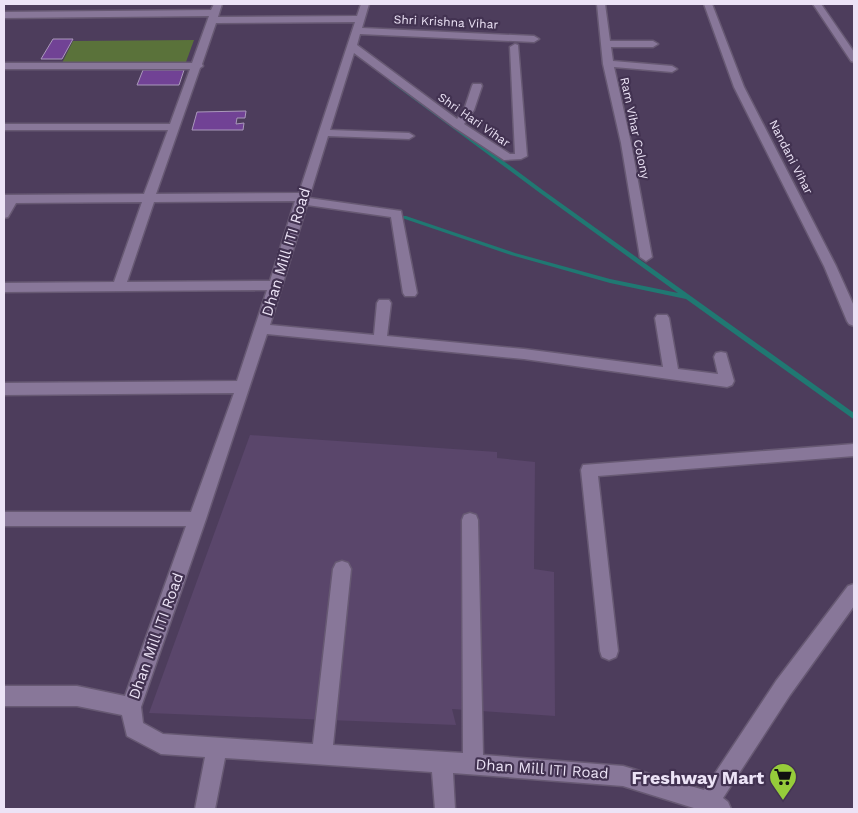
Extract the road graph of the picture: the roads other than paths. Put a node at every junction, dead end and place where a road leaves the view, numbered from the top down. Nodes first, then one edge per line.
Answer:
1 (601, 4) edge
2 (708, 4) edge
3 (817, 4) edge
4 (215, 12) edge
5 (5, 16) edge
6 (359, 25) edge
7 (534, 39) dead end
8 (605, 44) junction
9 (653, 44) dead end
10 (515, 47) dead end
11 (854, 59) edge
12 (608, 64) junction
13 (4, 66) edge
14 (198, 66) junction
15 (672, 69) dead end
16 (477, 86) dead end
17 (458, 125) junction
18 (4, 127) edge
19 (174, 127) junction
20 (323, 133) junction
21 (409, 136) dead end
22 (8, 199) edge
23 (147, 199) junction
24 (302, 199) junction
25 (4, 214) edge
26 (646, 257) dead end
27 (276, 285) junction
28 (119, 286) junction
29 (4, 288) edge
30 (410, 293) dead end
31 (384, 304) dead end
32 (662, 318) dead end
33 (854, 321) edge
34 (262, 329) junction
35 (380, 340) junction
36 (722, 357) dead end
37 (671, 373) junction
38 (243, 387) junction
39 (4, 389) edge
40 (854, 450) edge
41 (4, 518) edge
42 (198, 519) junction
43 (470, 520) dead end
44 (342, 569) dead end
45 (854, 592) edge
46 (609, 651) dead end
47 (4, 696) edge
48 (131, 707) junction
49 (217, 748) junction
50 (322, 754) junction
51 (442, 762) junction
52 (473, 764) junction
53 (715, 806) edge
54 (206, 809) edge
55 (445, 809) edge

1 - 8 street, Ram Vihar Colony
2 - 33 street, Nandani Vihar
3 - 11 street
4 - 5 street, Shri Krishna Vihar
4 - 6 street, Shri Krishna Vihar
4 - 14 street
6 - 7 street, Shri Krishna Vihar
6 - 17 street, Shri Hari Vihar
6 - 20 street, Dhan Mill ITI Road
8 - 9 street
8 - 12 street, Ram Vihar Colony
10 - 17 street, Shri Hari Vihar
12 - 15 street
12 - 26 street, Ram Vihar Colony
13 - 14 street
14 - 19 street
16 - 17 street
18 - 19 street
19 - 23 street
20 - 21 street
20 - 24 street, Dhan Mill ITI Road
22 - 23 street
22 - 25 street
23 - 24 street
23 - 28 street
24 - 27 street, Dhan Mill ITI Road
24 - 30 street
27 - 28 street
27 - 34 street, Dhan Mill ITI Road
28 - 29 street
31 - 35 street
32 - 37 street
34 - 35 street
34 - 38 street, Dhan Mill ITI Road
35 - 37 street
36 - 37 street
38 - 39 street
38 - 42 street, Dhan Mill ITI Road
40 - 46 street
41 - 42 street
42 - 48 street, Dhan Mill ITI Road
43 - 52 street
44 - 50 street
45 - 53 street
47 - 48 street
48 - 49 street, Dhan Mill ITI Road
49 - 50 street, Dhan Mill ITI Road
49 - 54 street
50 - 51 street, Dhan Mill ITI Road
51 - 52 street, Dhan Mill ITI Road
51 - 55 street
52 - 53 street, Dhan Mill ITI Road

